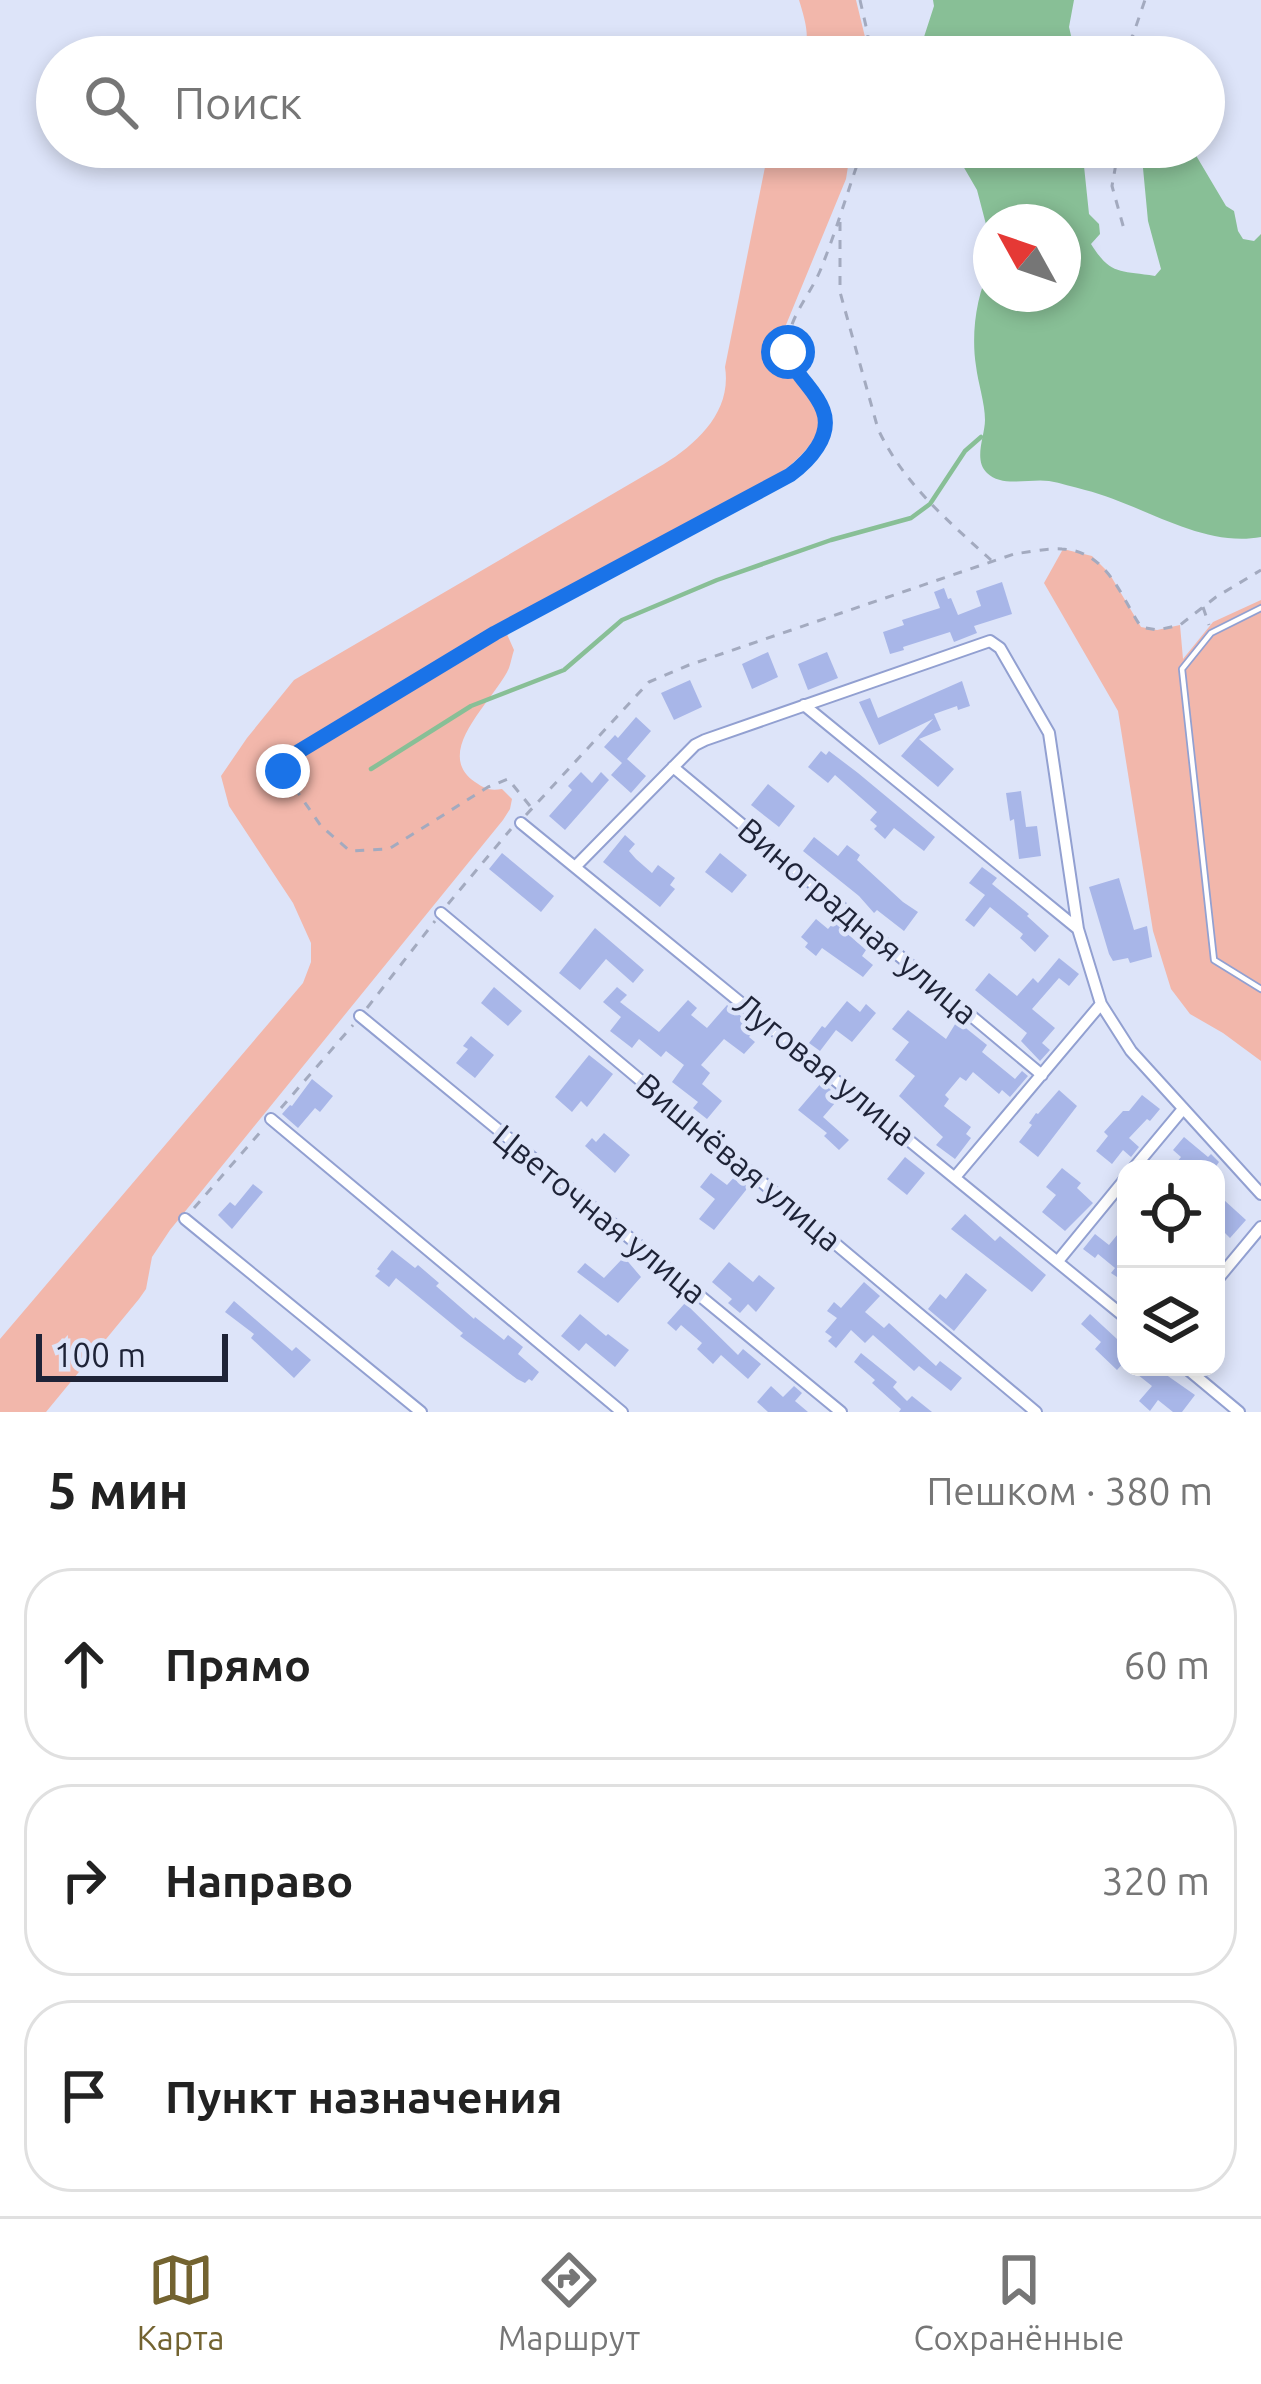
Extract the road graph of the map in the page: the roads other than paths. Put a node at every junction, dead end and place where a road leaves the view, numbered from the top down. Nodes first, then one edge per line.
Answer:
1 (1261, 608) edge
2 (804, 705) junction
3 (674, 767) junction
4 (521, 823) dead end
5 (576, 866) junction
6 (441, 913) dead end
7 (1078, 929) junction
8 (1261, 988) edge
9 (1101, 1004) junction
10 (360, 1016) dead end
11 (1042, 1075) junction
12 (1183, 1109) junction
13 (272, 1119) dead end
14 (1140, 1160) edge
15 (956, 1176) junction
16 (1117, 1189) edge
17 (1261, 1194) edge
18 (185, 1219) dead end
19 (1261, 1227) edge
20 (1058, 1261) junction
21 (1225, 1269) edge
22 (1117, 1310) edge
23 (1196, 1376) edge
24 (421, 1412) edge
25 (622, 1412) edge
26 (841, 1412) edge
27 (1036, 1412) edge
28 (1239, 1412) edge

1 - 8 lane
2 - 3 street
2 - 7 street
2 - 7 street
3 - 5 street
3 - 11 street, Виноградная улица
4 - 5 street, Луговая улица
5 - 15 street, Луговая улица
6 - 27 street, Вишнёвая улица
7 - 9 street
9 - 11 street
9 - 12 street
10 - 26 street, Цветочная улица
11 - 15 street
12 - 14 street
12 - 17 street
13 - 25 street
15 - 20 street, Луговая улица
16 - 20 street
18 - 24 street
19 - 21 street
20 - 22 street, Луговая улица
23 - 28 street

